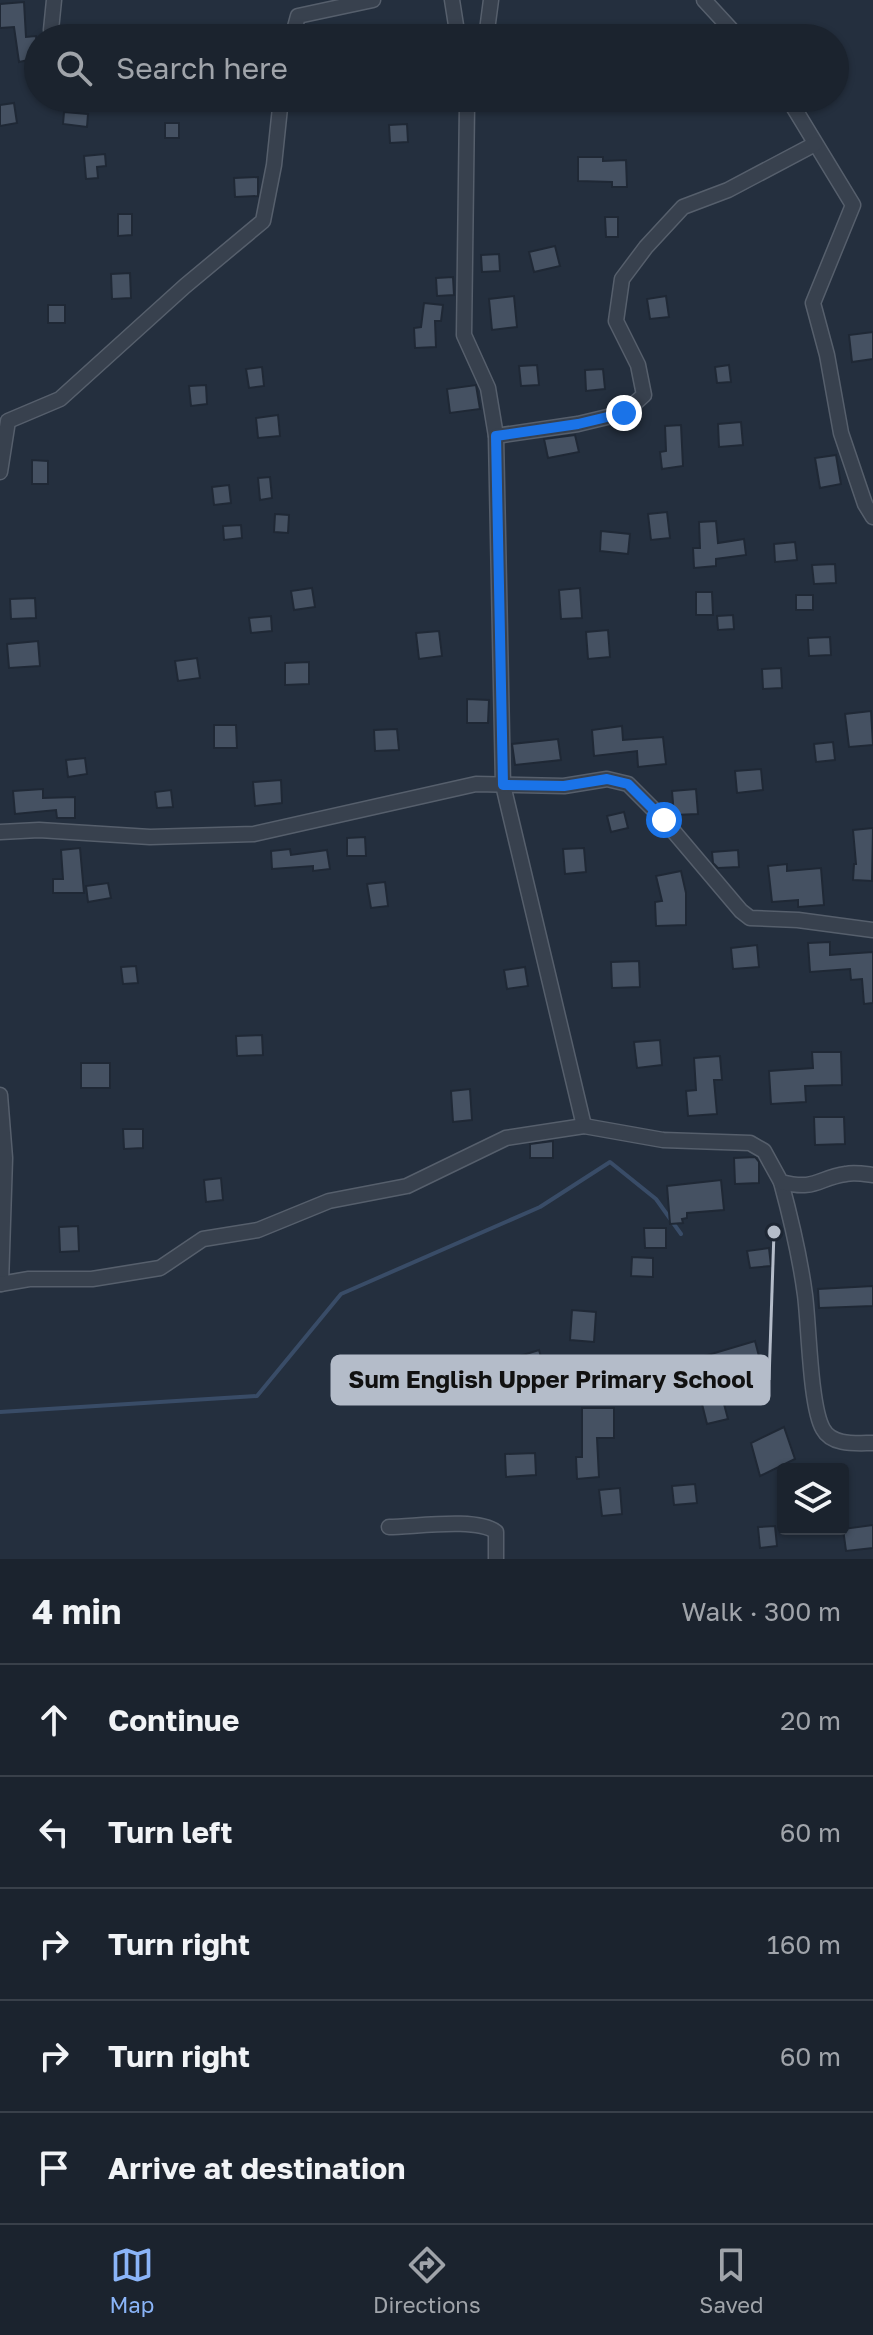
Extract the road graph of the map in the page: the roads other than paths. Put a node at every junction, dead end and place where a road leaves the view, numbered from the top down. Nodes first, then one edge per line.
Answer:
1 (54, 0) edge
2 (299, 0) edge
3 (373, 0) edge
4 (452, 0) edge
5 (491, 0) edge
6 (704, 0) edge
7 (298, 16) junction
8 (52, 24) edge
9 (296, 24) edge
10 (456, 24) edge
11 (488, 24) edge
12 (726, 24) edge
13 (280, 112) edge
14 (468, 112) edge
15 (796, 112) edge
16 (815, 144) junction
17 (496, 436) junction
18 (0, 472) edge
19 (873, 517) edge
20 (503, 785) junction
21 (0, 832) edge
22 (873, 930) edge
23 (0, 1095) edge
24 (584, 1126) junction
25 (873, 1175) edge
26 (781, 1182) junction
27 (1, 1284) edge
28 (873, 1443) edge
29 (389, 1527) dead end
30 (496, 1559) edge

1 - 8 street
2 - 7 street
3 - 7 street
4 - 10 street
5 - 11 street
6 - 12 street
7 - 9 street
13 - 18 street
14 - 17 street
15 - 16 street
16 - 17 street
16 - 19 street
17 - 20 street
20 - 21 street
20 - 22 street
20 - 24 street
23 - 27 street
24 - 26 street
24 - 27 street
25 - 26 street
26 - 28 street
29 - 30 street

